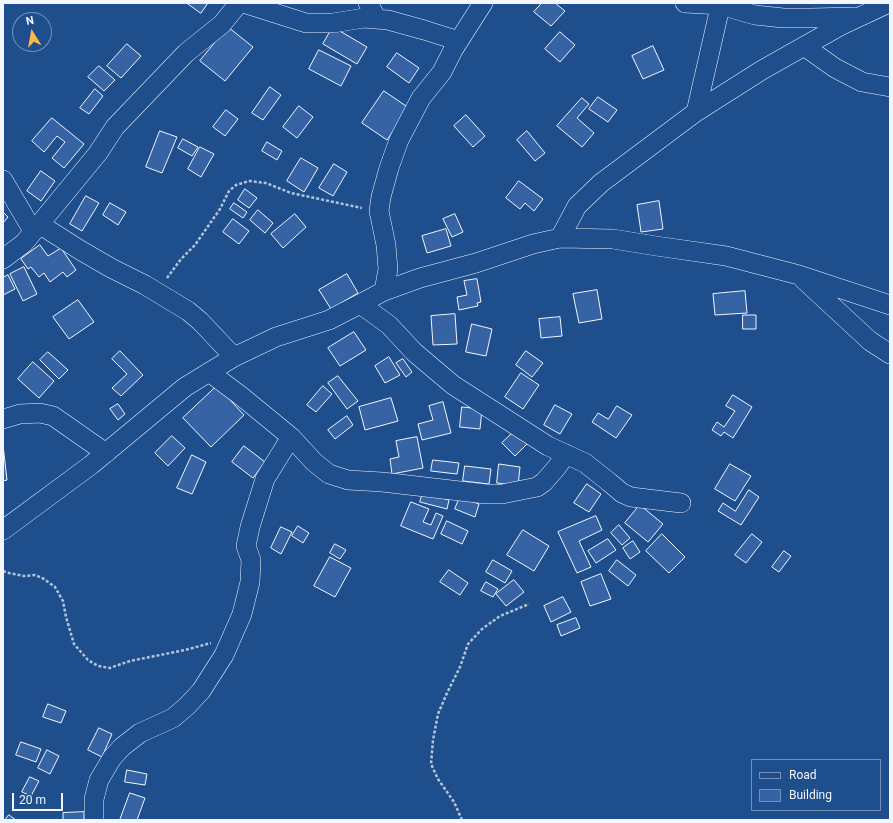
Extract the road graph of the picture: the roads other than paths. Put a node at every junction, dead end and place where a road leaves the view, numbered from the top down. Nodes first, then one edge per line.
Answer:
1 (239, 3) edge
2 (243, 3) edge
3 (483, 3) edge
4 (685, 3) edge
5 (889, 3) edge
6 (721, 4) edge
7 (373, 11) edge
8 (859, 17) junction
9 (459, 41) junction
10 (804, 46) junction
11 (890, 87) edge
12 (696, 112) junction
13 (3, 180) edge
14 (36, 228) junction
15 (560, 238) junction
16 (3, 259) edge
17 (799, 275) junction
18 (384, 291) junction
19 (360, 304) junction
20 (890, 305) edge
21 (890, 354) edge
22 (234, 357) junction
23 (209, 372) junction
24 (3, 419) edge
25 (291, 437) junction
26 (106, 453) junction
27 (566, 454) junction
28 (680, 503) dead end
29 (3, 530) edge
30 (94, 820) edge

1 - 14 street
2 - 7 street
3 - 9 street
4 - 6 street
5 - 8 street
6 - 8 street
6 - 12 street
7 - 9 street
8 - 10 street
9 - 18 street
10 - 11 street
10 - 12 street
12 - 15 street
13 - 14 street
14 - 16 street
14 - 22 street
15 - 17 street
15 - 18 street
17 - 20 street
17 - 21 street
18 - 19 street
19 - 22 street
19 - 27 street
22 - 23 street
23 - 25 street
23 - 26 street
24 - 26 street
25 - 27 street
25 - 30 street
26 - 29 street
27 - 28 street

